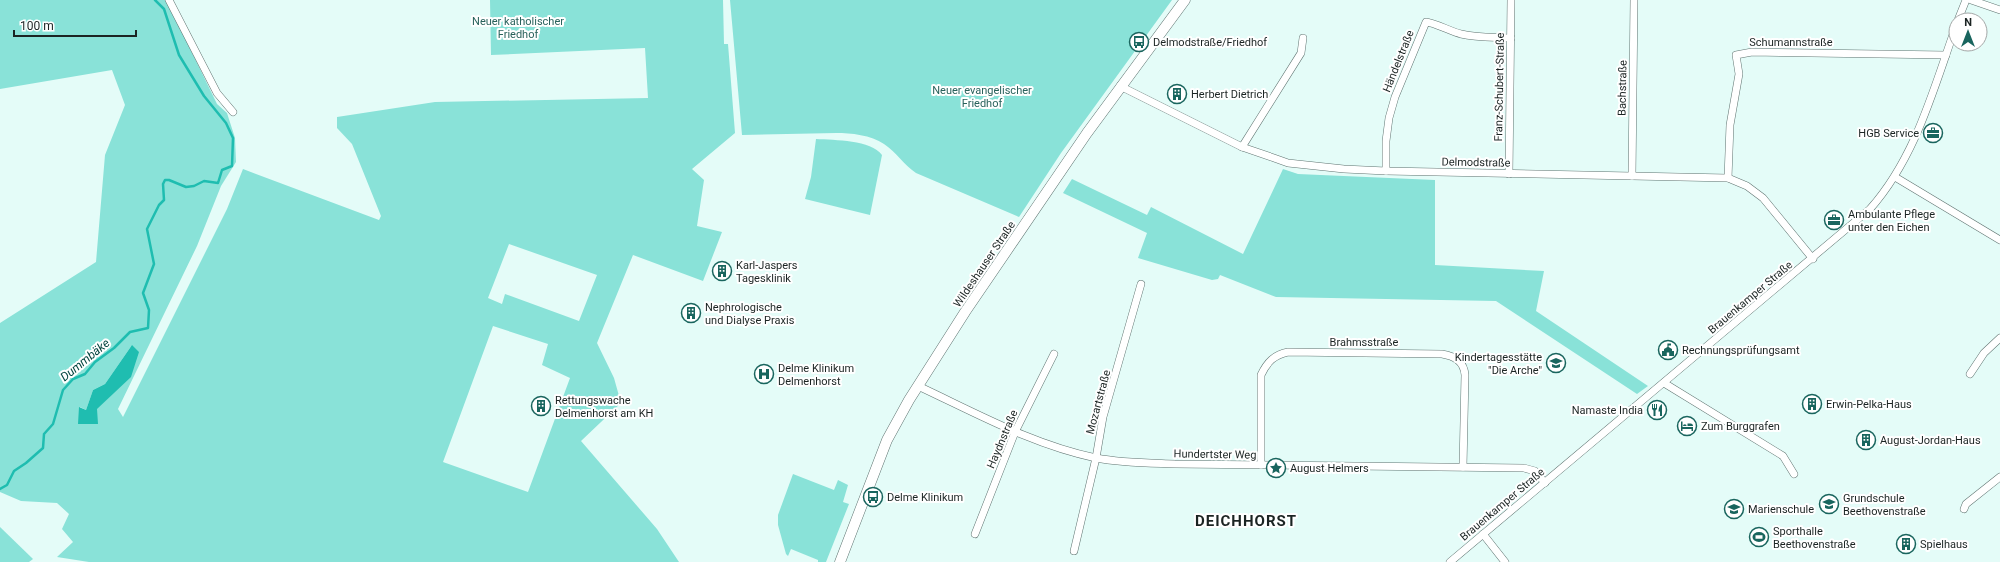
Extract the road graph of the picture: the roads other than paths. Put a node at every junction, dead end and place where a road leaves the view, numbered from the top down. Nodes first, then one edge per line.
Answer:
1 (169, 0) edge
2 (1185, 0) edge
3 (1512, 0) edge
4 (1634, 0) edge
5 (1966, 0) edge
6 (1971, 0) edge
7 (2000, 10) edge
8 (1961, 12) edge
9 (1303, 38) dead end
10 (1511, 38) junction
11 (1948, 49) edge
12 (1946, 55) junction
13 (1120, 86) junction
14 (233, 112) dead end
15 (1242, 147) junction
16 (1386, 172) junction
17 (1509, 174) junction
18 (1632, 176) junction
19 (1728, 178) junction
20 (1895, 178) junction
21 (2000, 240) edge
22 (1813, 259) junction
23 (1141, 284) dead end
24 (2000, 338) edge
25 (1054, 354) dead end
26 (1970, 374) dead end
27 (1664, 383) junction
28 (918, 386) junction
29 (1015, 432) junction
30 (1096, 458) junction
31 (1260, 466) junction
32 (1463, 467) junction
33 (1794, 474) dead end
34 (2000, 476) edge
35 (1545, 483) junction
36 (1964, 509) dead end
37 (975, 534) dead end
38 (1483, 534) junction
39 (1074, 551) dead end
40 (840, 562) edge
41 (1450, 562) edge
42 (1505, 562) edge

1 - 14 street
2 - 13 main road, Wildeshauser Straße
3 - 10 street, Franz-Schubert-Straße
4 - 18 street, Bachstraße
5 - 8 street
6 - 7 street
9 - 15 street
10 - 16 street, Händelstraße
10 - 17 street, Franz-Schubert-Straße
11 - 12 street, Brauenkamper Straße
12 - 19 street, Schumannstraße
12 - 20 street, Brauenkamper Straße
13 - 15 street, Delmodstraße
13 - 28 main road, Wildeshauser Straße
15 - 16 street, Delmodstraße
16 - 17 street, Delmodstraße
17 - 18 street, Delmodstraße
18 - 19 street, Delmodstraße
19 - 22 street, Delmodstraße
20 - 21 street
20 - 22 street, Brauenkamper Straße
22 - 27 street, Brauenkamper Straße
23 - 30 street, Mozartstraße
24 - 26 street
25 - 29 street, Haydnstraße
27 - 33 street
27 - 35 street, Brauenkamper Straße
28 - 29 street, Hundertster Weg
28 - 40 main road, Wildeshauser Straße
29 - 30 street, Hundertster Weg
29 - 37 street, Haydnstraße
30 - 31 street, Hundertster Weg
30 - 39 street, Mozartstraße
31 - 32 street, Hundertster Weg
31 - 32 street, Brahmsstraße
32 - 35 street, Hundertster Weg
34 - 36 street
35 - 38 street, Brauenkamper Straße
38 - 41 street, Brauenkamper Straße
38 - 42 street

